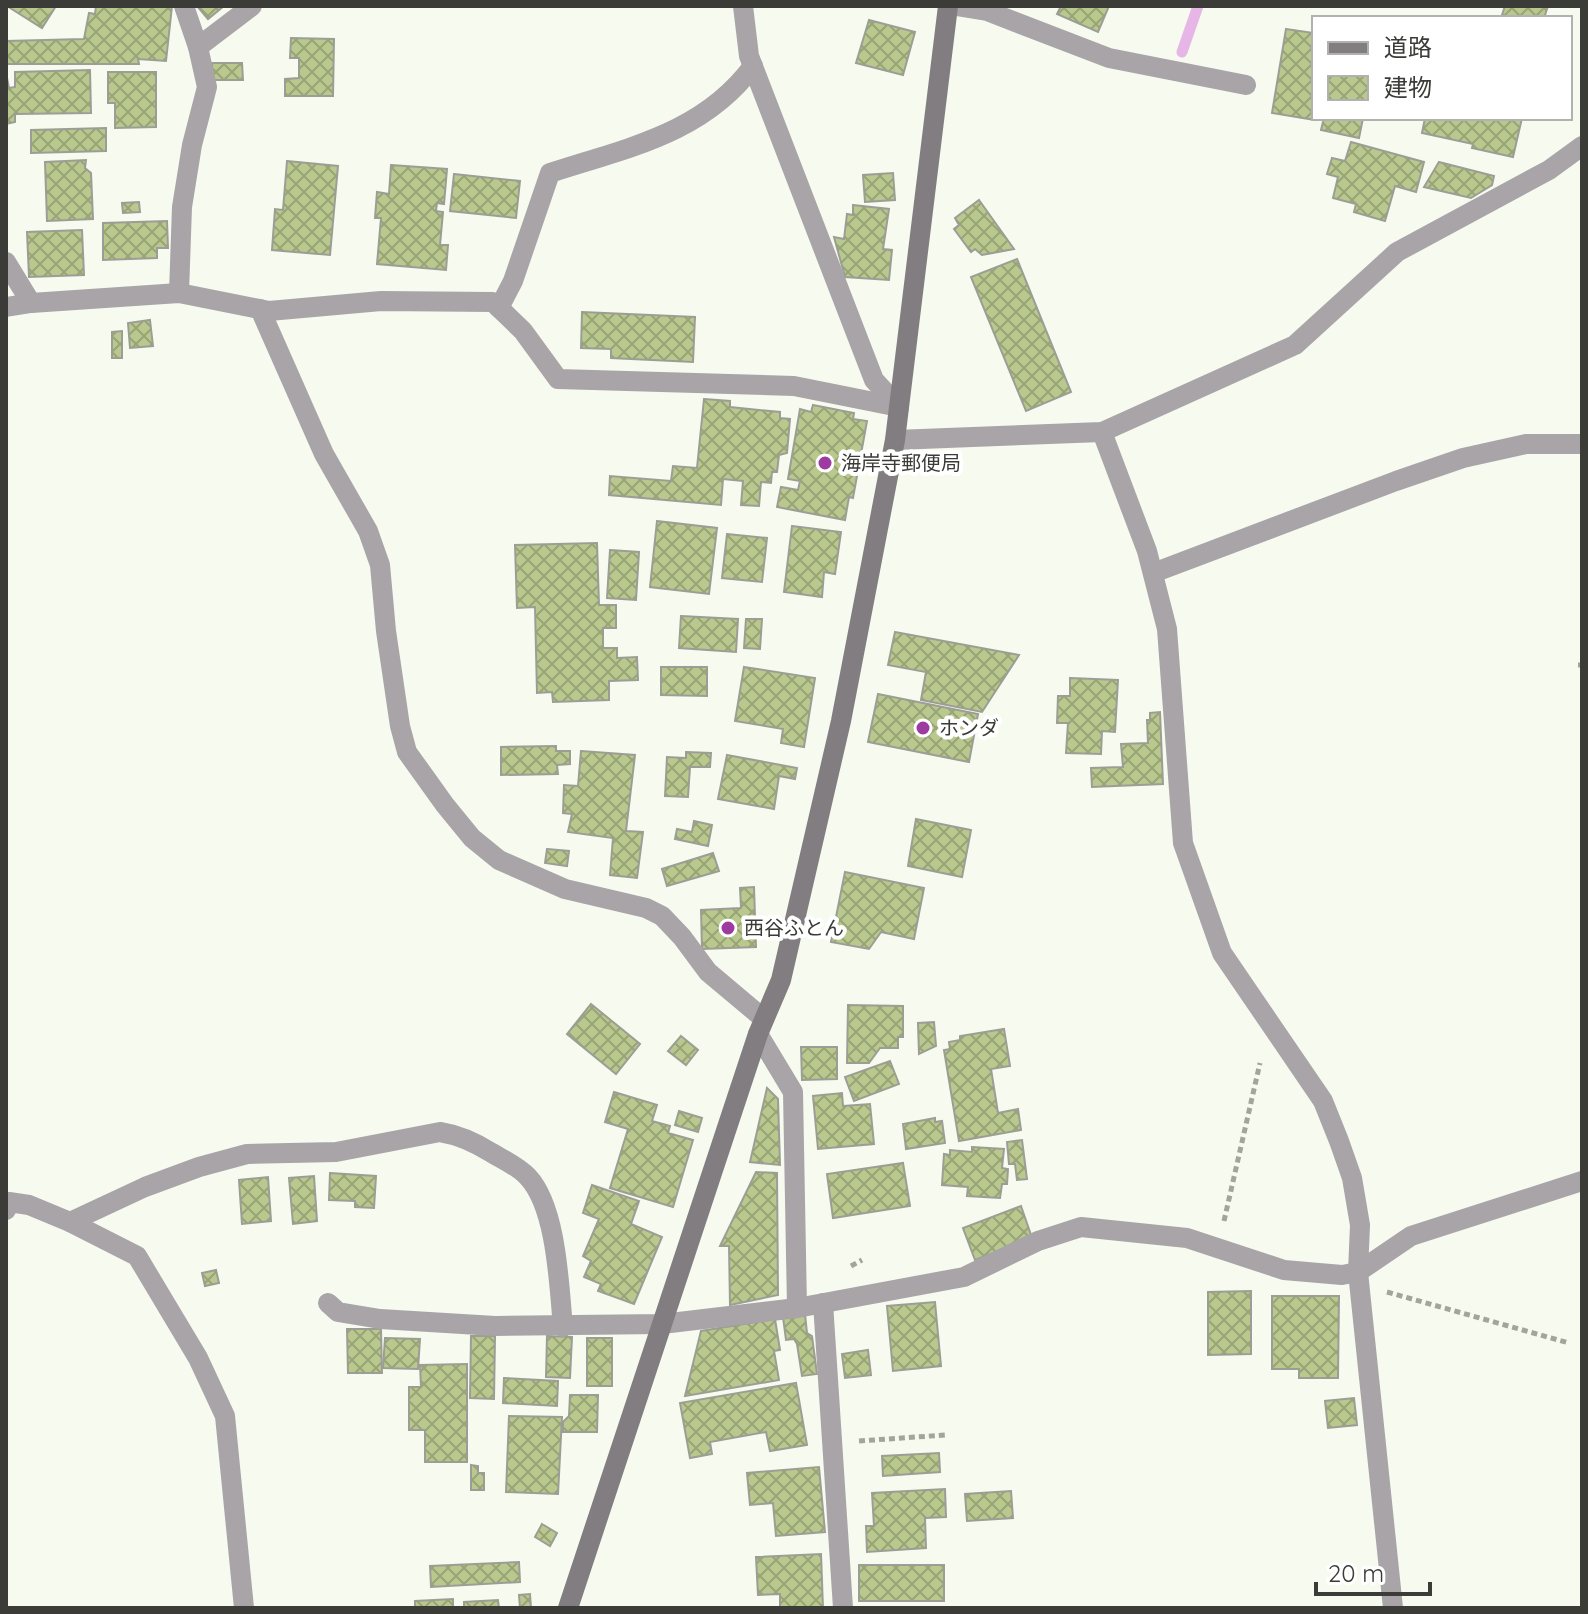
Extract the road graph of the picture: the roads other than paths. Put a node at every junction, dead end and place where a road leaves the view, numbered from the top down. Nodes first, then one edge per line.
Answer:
1 (184, 6) edge
2 (252, 6) edge
3 (743, 6) edge
4 (948, 6) edge
5 (956, 6) edge
6 (198, 47) junction
7 (753, 66) junction
8 (1246, 85) dead end
9 (1582, 146) edge
10 (6, 262) edge
11 (179, 293) junction
12 (31, 303) junction
13 (6, 307) edge
14 (499, 308) junction
15 (260, 309) junction
16 (899, 407) junction
17 (1102, 432) junction
18 (895, 440) junction
19 (1582, 444) edge
20 (1153, 573) junction
21 (761, 1026) junction
22 (1582, 1181) edge
23 (6, 1210) edge
24 (70, 1222) junction
25 (1359, 1279) junction
26 (328, 1303) dead end
27 (823, 1303) junction
28 (797, 1308) junction
29 (662, 1324) junction
30 (563, 1327) junction
31 (244, 1608) edge
32 (568, 1608) edge
33 (843, 1608) edge
34 (1393, 1608) edge

1 - 6 street
2 - 6 street
3 - 7 street
4 - 16 street
5 - 8 street
6 - 11 street
7 - 14 street
7 - 16 street
9 - 17 street
10 - 12 street
11 - 12 street
11 - 15 street
12 - 13 street
14 - 15 street
14 - 16 street
15 - 21 street
16 - 18 street
17 - 18 street
17 - 20 street
18 - 21 street
19 - 20 street
20 - 25 street
21 - 28 street
21 - 29 street
22 - 25 street
23 - 24 street
24 - 30 street
24 - 31 street
25 - 27 street
25 - 34 street
26 - 30 street
27 - 28 street
27 - 33 street
28 - 29 street
29 - 30 street
29 - 32 street

